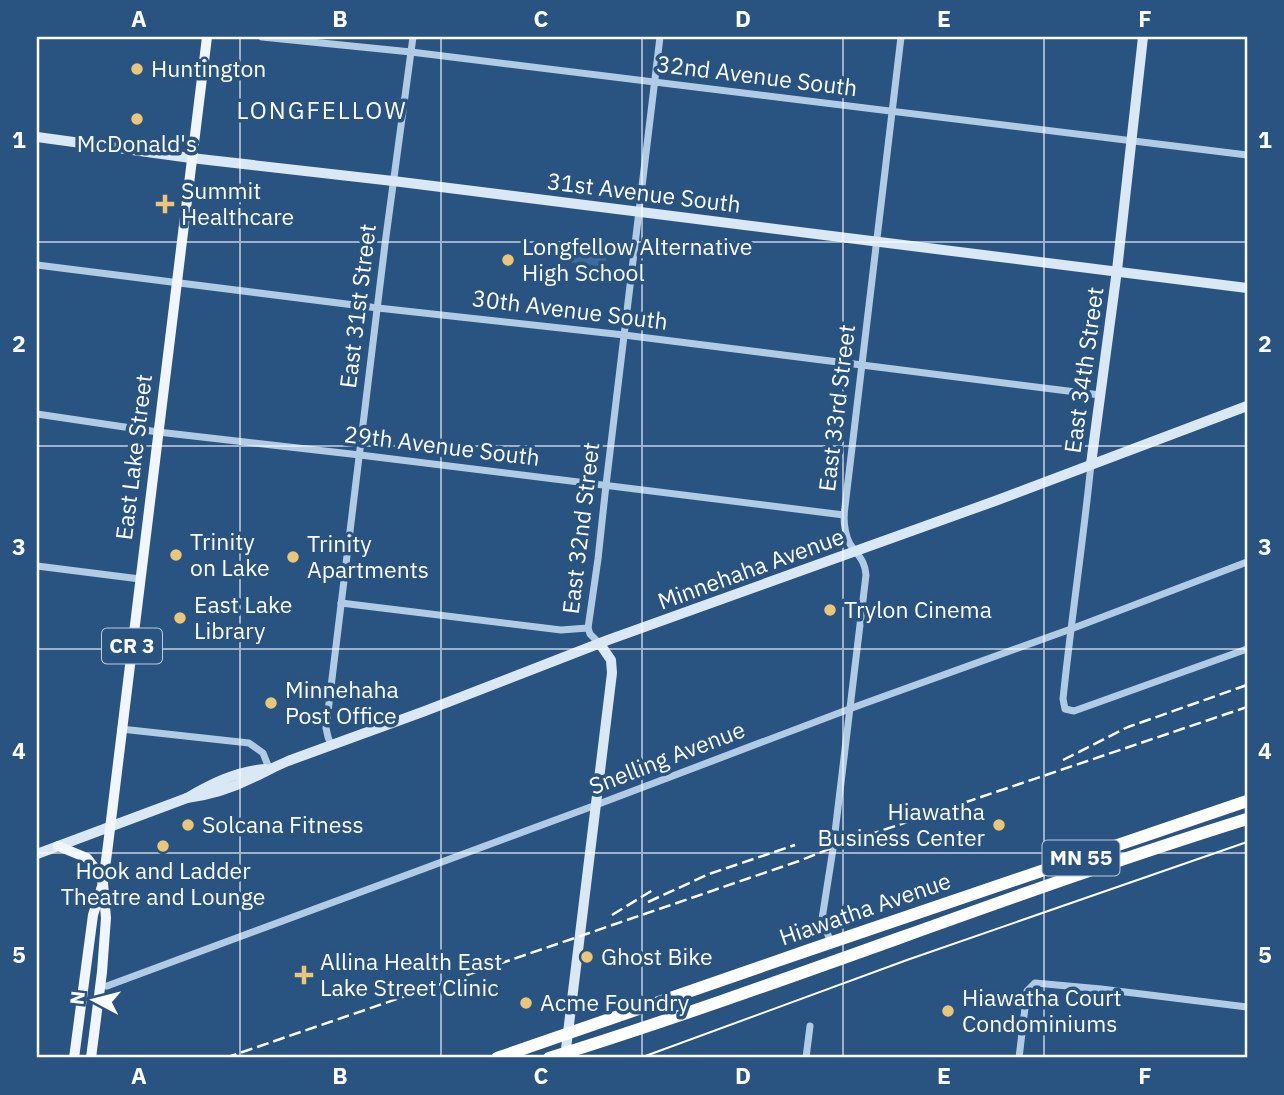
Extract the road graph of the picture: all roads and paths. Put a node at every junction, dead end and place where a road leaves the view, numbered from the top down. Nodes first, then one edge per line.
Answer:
1 (207, 37) edge
2 (262, 37) edge
3 (413, 37) edge
4 (660, 37) edge
5 (901, 37) edge
6 (1143, 37) edge
7 (411, 52) junction
8 (655, 82) junction
9 (893, 113) junction
10 (37, 138) edge
11 (1132, 140) junction
12 (1247, 155) edge
13 (191, 158) junction
14 (393, 181) junction
15 (639, 212) junction
16 (877, 242) junction
17 (37, 265) edge
18 (1117, 270) junction
19 (176, 284) junction
20 (1247, 288) edge
21 (378, 308) junction
22 (624, 335) junction
23 (862, 366) junction
24 (1100, 395) junction
25 (1247, 406) edge
26 (37, 414) edge
27 (158, 432) junction
28 (360, 455) junction
29 (1091, 464) junction
30 (606, 485) junction
31 (844, 515) junction
32 (856, 552) junction
33 (1247, 562) edge
34 (37, 566) edge
35 (140, 579) junction
36 (341, 603) junction
37 (588, 628) junction
38 (1071, 629) junction
39 (600, 644) junction
40 (1247, 649) edge
41 (850, 710) junction
42 (121, 729) junction
43 (331, 745) junction
44 (269, 768) junction
45 (1247, 801) edge
46 (596, 805) junction
47 (1243, 821) edge
48 (110, 827) junction
49 (58, 846) junction
50 (37, 854) edge
51 (103, 883) junction
52 (831, 943) junction
53 (100, 986) junction
54 (1247, 1007) edge
55 (810, 1026) dead end
56 (635, 1031) junction
57 (568, 1034) junction
58 (565, 1056) edge
59 (74, 1058) edge
60 (91, 1058) edge
61 (498, 1058) edge
62 (549, 1058) edge
63 (580, 1058) edge
64 (806, 1058) edge
65 (1019, 1058) edge

1 - 13 main road, East Lake Street / CR 3
2 - 7 street, 32nd Avenue South
3 - 7 street, East 31st Street
4 - 8 street, East 32nd Street
5 - 9 street, East 33rd Street
6 - 11 street, East 34th Street
7 - 8 street, 32nd Avenue South
7 - 14 street, East 31st Street
8 - 9 street, 32nd Avenue South
8 - 15 street, East 32nd Street
9 - 11 street, 32nd Avenue South
9 - 16 street, East 33rd Street
10 - 13 street, 31st Avenue South
11 - 12 street, 32nd Avenue South
11 - 18 street, East 34th Street
13 - 14 street, 31st Avenue South
13 - 19 main road, East Lake Street / CR 3
14 - 15 street, 31st Avenue South
14 - 21 street, East 31st Street
15 - 16 street, 31st Avenue South
15 - 22 street, East 32nd Street
16 - 18 street, 31st Avenue South
16 - 23 street, East 33rd Street
17 - 19 street, 30th Avenue South
18 - 20 street, 31st Avenue South
18 - 24 street, East 34th Street
19 - 21 street, 30th Avenue South
19 - 27 main road, East Lake Street / CR 3
21 - 22 street, 30th Avenue South
21 - 28 street, East 31st Street
22 - 23 street, 30th Avenue South
22 - 30 street, East 32nd Street
23 - 24 street, 30th Avenue South
23 - 31 street, East 33rd Street
24 - 29 street, East 34th Street
25 - 29 street, Minnehaha Avenue
26 - 27 street, 29th Avenue South
27 - 28 street, 29th Avenue South
27 - 35 main road, East Lake Street / CR 3
28 - 30 street, 29th Avenue South
28 - 36 street, East 31st Street
29 - 32 street, Minnehaha Avenue
29 - 38 street, East 34th Street
30 - 31 street, 29th Avenue South
30 - 37 street, East 32nd Street
31 - 32 street, East 33rd Street
32 - 39 street, Minnehaha Avenue
32 - 41 street, East 33rd Street
33 - 38 street, Snelling Avenue
34 - 35 street
35 - 42 main road, East Lake Street / CR 3
36 - 37 street
36 - 43 street, East 31st Street
37 - 39 street, East 32nd Street
38 - 40 street, East 34th Street
38 - 41 street, Snelling Avenue
39 - 43 street, Minnehaha Avenue
39 - 46 street, East 32nd Street
41 - 46 street, Snelling Avenue
41 - 52 street, East 33rd Street
42 - 44 street
42 - 48 main road, East Lake Street / CR 3
43 - 44 street, Minnehaha Avenue
44 - 48 street, Minnehaha Avenue
45 - 52 highway, Hiawatha Avenue / MN 55
46 - 53 street, Snelling Avenue
46 - 57 street, East 32nd Street
47 - 56 highway, Hiawatha Avenue / MN 55
48 - 49 street, Minnehaha Avenue
48 - 51 main road, East Lake Street / CR 3
49 - 50 street, Minnehaha Avenue
49 - 51 main road
51 - 53 main road, East Lake Street / CR 3
51 - 59 main road, East Lake Street / CR 3
52 - 57 highway, Hiawatha Avenue / MN 55
53 - 60 main road, East Lake Street / CR 3
54 - 65 street
55 - 64 street
56 - 58 highway, Hiawatha Avenue / MN 55
56 - 63 highway
57 - 58 street, East 32nd Street
57 - 61 highway, Hiawatha Avenue / MN 55
58 - 62 highway, Hiawatha Avenue / MN 55

